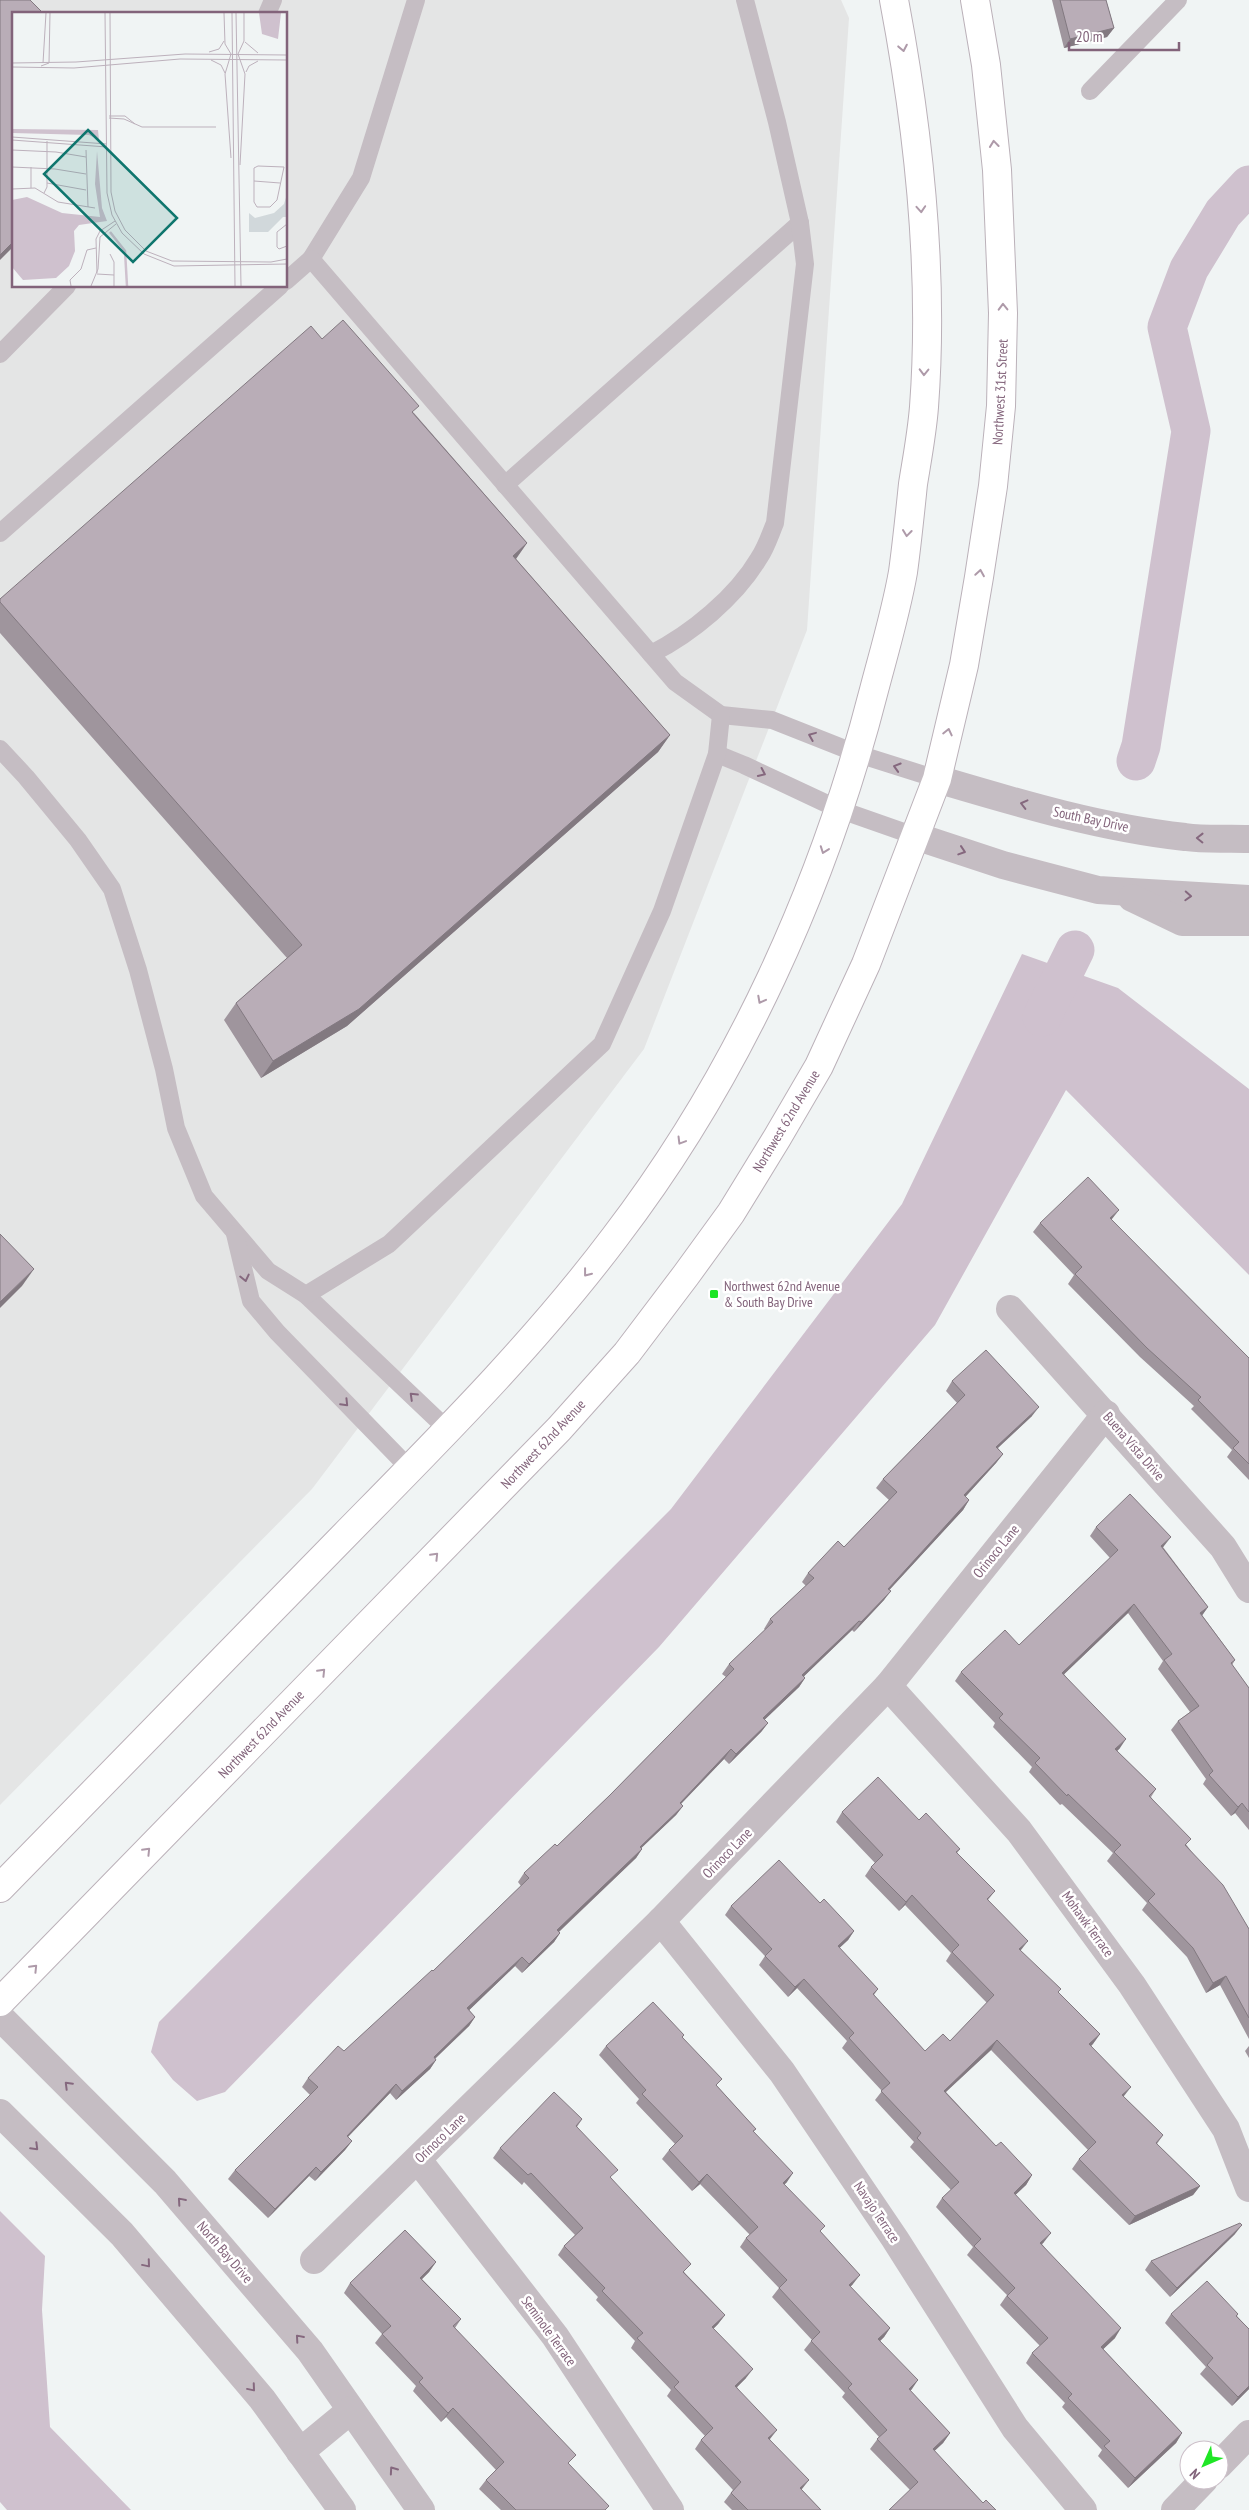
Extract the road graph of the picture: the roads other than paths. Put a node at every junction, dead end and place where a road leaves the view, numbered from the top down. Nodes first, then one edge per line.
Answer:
1 (273, 0) edge
2 (416, 0) edge
3 (745, 0) edge
4 (894, 0) edge
5 (975, 0) edge
6 (1178, 0) edge
7 (268, 12) edge
8 (1090, 91) dead end
9 (800, 223) junction
10 (311, 259) junction
11 (288, 279) edge
12 (65, 288) edge
13 (278, 288) edge
14 (0, 354) edge
15 (505, 485) junction
16 (0, 533) edge
17 (651, 654) junction
18 (721, 715) junction
19 (0, 749) edge
20 (717, 754) junction
21 (858, 754) junction
22 (937, 780) junction
23 (838, 809) junction
24 (915, 836) junction
25 (1249, 839) edge
26 (1117, 892) junction
27 (1249, 899) edge
28 (1249, 922) edge
29 (234, 1231) junction
30 (306, 1295) junction
31 (1010, 1309) dead end
32 (1106, 1414) junction
33 (448, 1430) junction
34 (410, 1469) junction
35 (1249, 1589) edge
36 (888, 1686) junction
37 (0, 1888) edge
38 (661, 1921) junction
39 (0, 2002) edge
40 (0, 2017) edge
41 (0, 2113) edge
42 (418, 2160) junction
43 (1249, 2188) edge
44 (314, 2260) dead end
45 (351, 2410) junction
46 (1249, 2434) edge
47 (300, 2452) junction
48 (1229, 2455) edge
49 (1194, 2490) edge
50 (342, 2510) edge
51 (421, 2510) edge
52 (670, 2510) edge
53 (1083, 2510) edge
54 (1175, 2510) edge

1 - 7 lane
2 - 10 lane
3 - 9 lane
4 -> 21 street
22 -> 5 street, Northwest 31st Street
6 - 8 lane
9 - 15 lane
9 - 17 lane
10 - 11 lane
10 - 15 lane
12 - 14 lane
13 - 16 lane
15 - 17 lane
17 - 18 lane
18 - 20 lane
21 -> 18 lane
19 - 29 lane
20 -> 23 lane
20 - 30 lane
22 -> 21 lane
21 - 23 street
22 - 24 street, Northwest 62nd Avenue
25 -> 22 street, South Bay Drive
23 - 24 lane
23 -> 33 street
24 -> 26 street
39 -> 24 street, Northwest 62nd Avenue
26 -> 27 street
26 - 28 street
29 - 30 lane
29 -> 34 lane
33 -> 30 lane
31 - 32 street, Buena Vista Drive
32 - 35 street, Buena Vista Drive
32 - 36 street, Orinoco Lane
33 - 34 street
34 - 37 street
36 - 38 street, Orinoco Lane
36 - 43 street, Mohawk Terrace
38 - 42 street, Orinoco Lane
38 - 53 street, Navajo Terrace
45 -> 40 street, North Bay Drive
41 -> 47 street
42 - 44 street, Orinoco Lane
42 - 52 street, Seminole Terrace
45 - 47 street
51 -> 45 street, North Bay Drive
46 - 48 street
47 - 50 street
49 - 54 street

